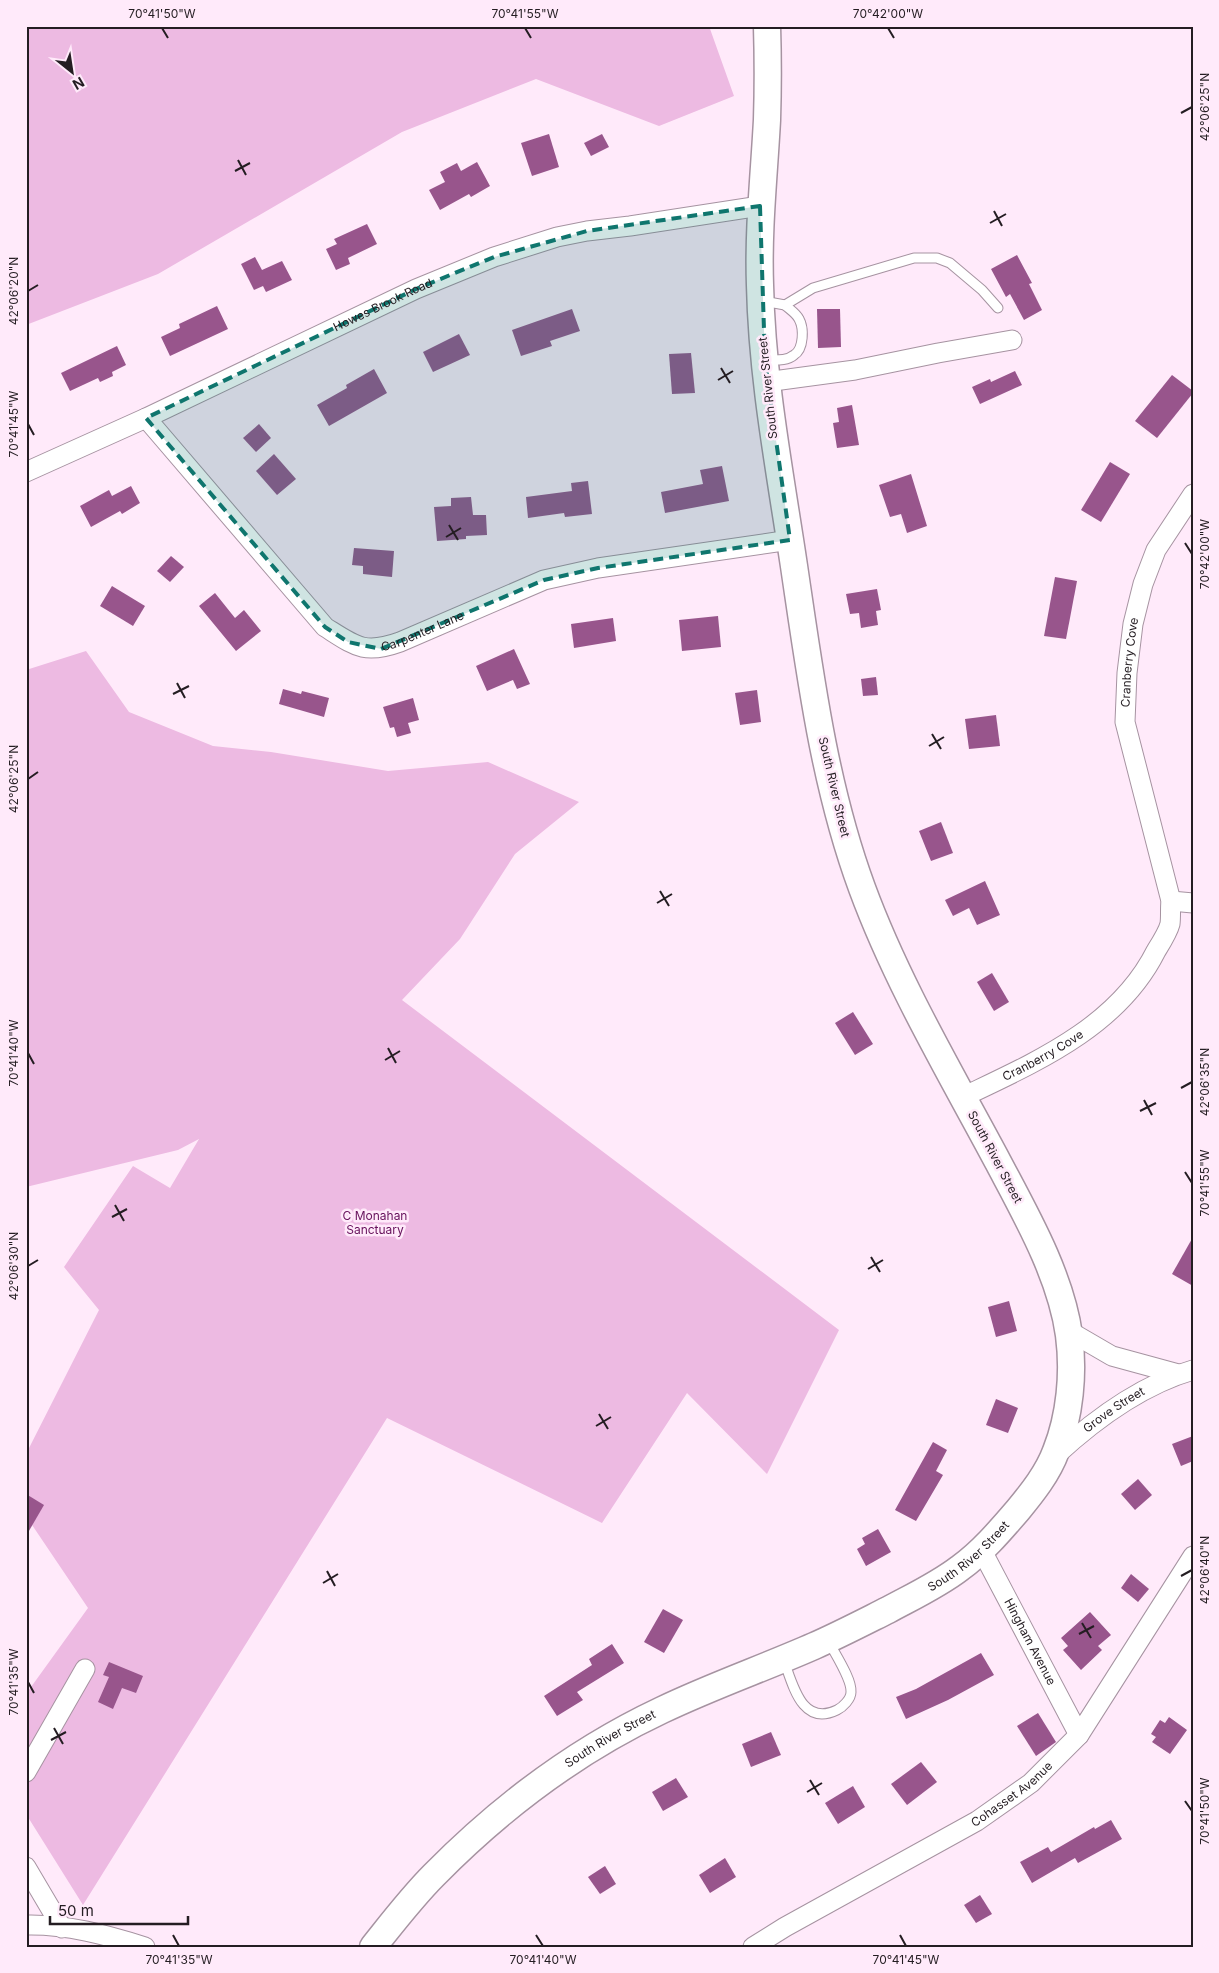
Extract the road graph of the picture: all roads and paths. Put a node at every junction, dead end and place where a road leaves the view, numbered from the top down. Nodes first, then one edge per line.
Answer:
1 (767, 26) edge
2 (760, 206) junction
3 (773, 302) junction
4 (998, 308) dead end
5 (1012, 340) dead end
6 (766, 371) junction
7 (146, 418) junction
8 (26, 472) edge
9 (1193, 494) edge
10 (790, 540) junction
11 (1171, 901) junction
12 (1193, 903) edge
13 (963, 1097) junction
14 (1069, 1331) junction
15 (1186, 1372) edge
16 (1055, 1456) junction
17 (981, 1549) junction
18 (1193, 1556) edge
19 (827, 1640) junction
20 (783, 1659) junction
21 (84, 1669) dead end
22 (1079, 1735) junction
23 (26, 1772) edge
24 (26, 1867) edge
25 (26, 1926) edge
26 (62, 1928) junction
27 (144, 1947) edge
28 (373, 1947) edge
29 (753, 1947) edge

1 - 2 street, South River Street
2 - 3 street, South River Street
2 - 7 street, Howes Brook Road
3 - 4 lane
3 - 6 street, South River Street
3 - 6 lane
5 - 6 street
6 - 10 street, South River Street
7 - 8 street, Howes Brook Road
7 - 10 street, Carpenter Lane
9 - 11 street, Cranberry Cove
10 - 13 street, South River Street
11 - 12 street
11 - 13 street, Cranberry Cove
13 - 14 street, South River Street
14 - 15 street, Grove Street
14 - 16 street, South River Street
15 - 16 street, Grove Street
16 - 17 street, South River Street
17 - 19 street, South River Street
17 - 22 street, Hingham Avenue
18 - 22 street, Cohasset Avenue
19 - 20 street, South River Street
19 - 20 lane
20 - 28 street, South River Street
21 - 23 street
22 - 29 street, Cohasset Avenue
24 - 26 street
25 - 26 street
26 - 27 street

